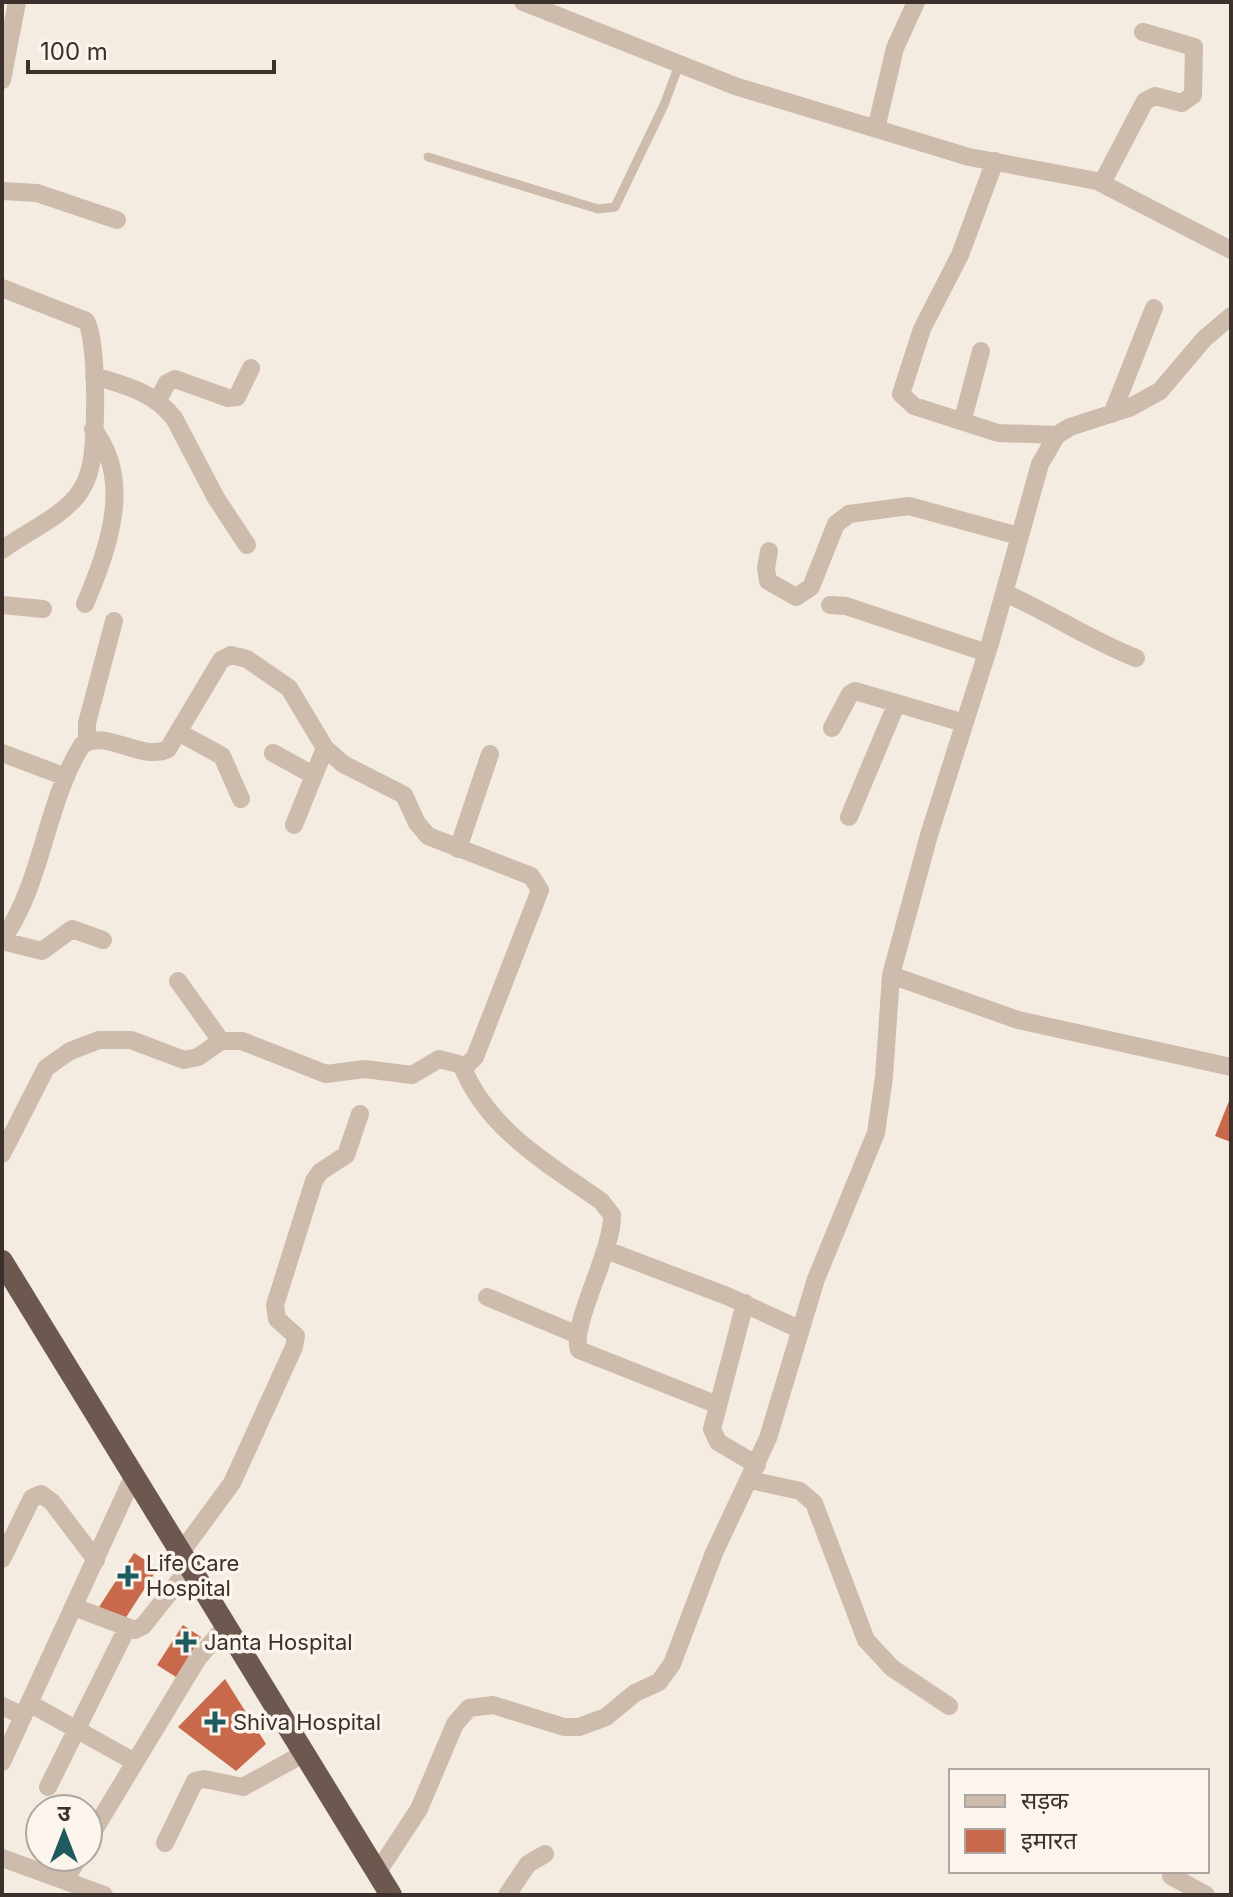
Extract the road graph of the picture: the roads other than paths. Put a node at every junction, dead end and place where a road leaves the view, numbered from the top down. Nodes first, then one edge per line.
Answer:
1 (523, 2) edge
2 (916, 2) edge
3 (11, 11) edge
4 (1143, 32) dead end
5 (679, 65) junction
6 (2, 80) edge
7 (876, 129) junction
8 (428, 157) dead end
9 (995, 161) junction
10 (1102, 183) junction
11 (2, 190) edge
12 (2, 206) edge
13 (117, 220) dead end
14 (1231, 250) edge
15 (2, 288) edge
16 (1154, 308) dead end
17 (1231, 316) edge
18 (981, 351) dead end
19 (251, 368) dead end
20 (94, 376) junction
21 (158, 400) junction
22 (1112, 414) junction
23 (963, 419) junction
24 (93, 429) junction
25 (1057, 435) junction
26 (1019, 536) junction
27 (247, 545) dead end
28 (2, 550) edge
29 (769, 551) dead end
30 (1005, 593) junction
31 (85, 604) dead end
32 (2, 605) edge
33 (830, 605) dead end
34 (43, 609) dead end
35 (114, 621) dead end
36 (987, 653) junction
37 (1136, 658) dead end
38 (896, 705) junction
39 (964, 723) junction
40 (832, 728) dead end
41 (180, 733) junction
42 (87, 741) junction
43 (325, 748) junction
44 (2, 753) edge
45 (273, 753) dead end
46 (490, 754) dead end
47 (313, 775) junction
48 (66, 777) junction
49 (241, 799) dead end
50 (849, 817) dead end
51 (294, 825) dead end
52 (458, 849) junction
53 (2, 898) edge
54 (22, 903) junction
55 (103, 940) dead end
56 (2, 941) edge
57 (891, 975) junction
58 (178, 981) dead end
59 (221, 1041) junction
60 (462, 1066) junction
61 (1231, 1067) edge
62 (360, 1114) dead end
63 (2, 1154) edge
64 (606, 1250) junction
65 (2, 1261) edge
66 (487, 1297) dead end
67 (745, 1303) junction
68 (799, 1329) junction
69 (578, 1335) junction
70 (718, 1405) junction
71 (753, 1472) junction
72 (134, 1475) junction
73 (187, 1558) junction
74 (2, 1559) edge
75 (96, 1560) junction
76 (74, 1607) junction
77 (227, 1625) junction
78 (127, 1628) junction
79 (2, 1706) edge
80 (949, 1706) dead end
81 (26, 1709) junction
82 (77, 1729) junction
83 (303, 1754) junction
84 (133, 1761) junction
85 (2, 1762) edge
86 (48, 1787) dead end
87 (104, 1812) edge
88 (165, 1843) dead end
89 (545, 1854) dead end
90 (2, 1858) edge
91 (377, 1873) junction
92 (1171, 1876) dead end
93 (59, 1884) edge
94 (104, 1895) edge
95 (391, 1895) edge
96 (507, 1895) edge
97 (1206, 1895) edge

1 - 5 street
2 - 7 street
3 - 6 street
4 - 10 street
5 - 7 street
5 - 8 lane
7 - 9 street
9 - 10 street
9 - 23 street
10 - 14 street
11 - 12 street
11 - 13 street
15 - 20 street
16 - 22 street
17 - 22 street
18 - 23 street
19 - 21 street
20 - 21 street
20 - 24 street
21 - 27 street
22 - 25 street
23 - 25 street
24 - 28 street
24 - 31 street
25 - 26 street
26 - 29 street
26 - 30 street
30 - 36 street
30 - 37 street
32 - 34 street
33 - 36 street
35 - 42 street
36 - 39 street
38 - 39 street
38 - 40 street
38 - 50 street
39 - 57 street
41 - 42 street
41 - 43 street
41 - 49 street
42 - 48 street
43 - 47 street
43 - 52 street
44 - 48 street
45 - 47 street
46 - 52 street
47 - 51 street
48 - 54 street
52 - 60 street
53 - 54 street
54 - 56 street
55 - 56 street
57 - 61 street
57 - 68 street
58 - 59 street
59 - 60 street
59 - 63 street
60 - 64 street
62 - 73 street
64 - 67 street
64 - 69 street
65 - 72 highway
66 - 69 street
67 - 68 street
67 - 70 street
68 - 71 street
69 - 70 street
70 - 71 street
71 - 80 street
71 - 91 street
72 - 73 highway
72 - 75 street
73 - 77 highway
73 - 78 street
74 - 75 street
75 - 76 street
76 - 78 street
76 - 81 street
77 - 83 highway
77 - 84 street
78 - 82 street
79 - 81 street
81 - 82 street
81 - 85 street
82 - 84 street
82 - 86 street
83 - 88 street
83 - 91 highway
84 - 87 street
89 - 96 street
90 - 93 street
91 - 95 highway
92 - 97 street
93 - 94 street

